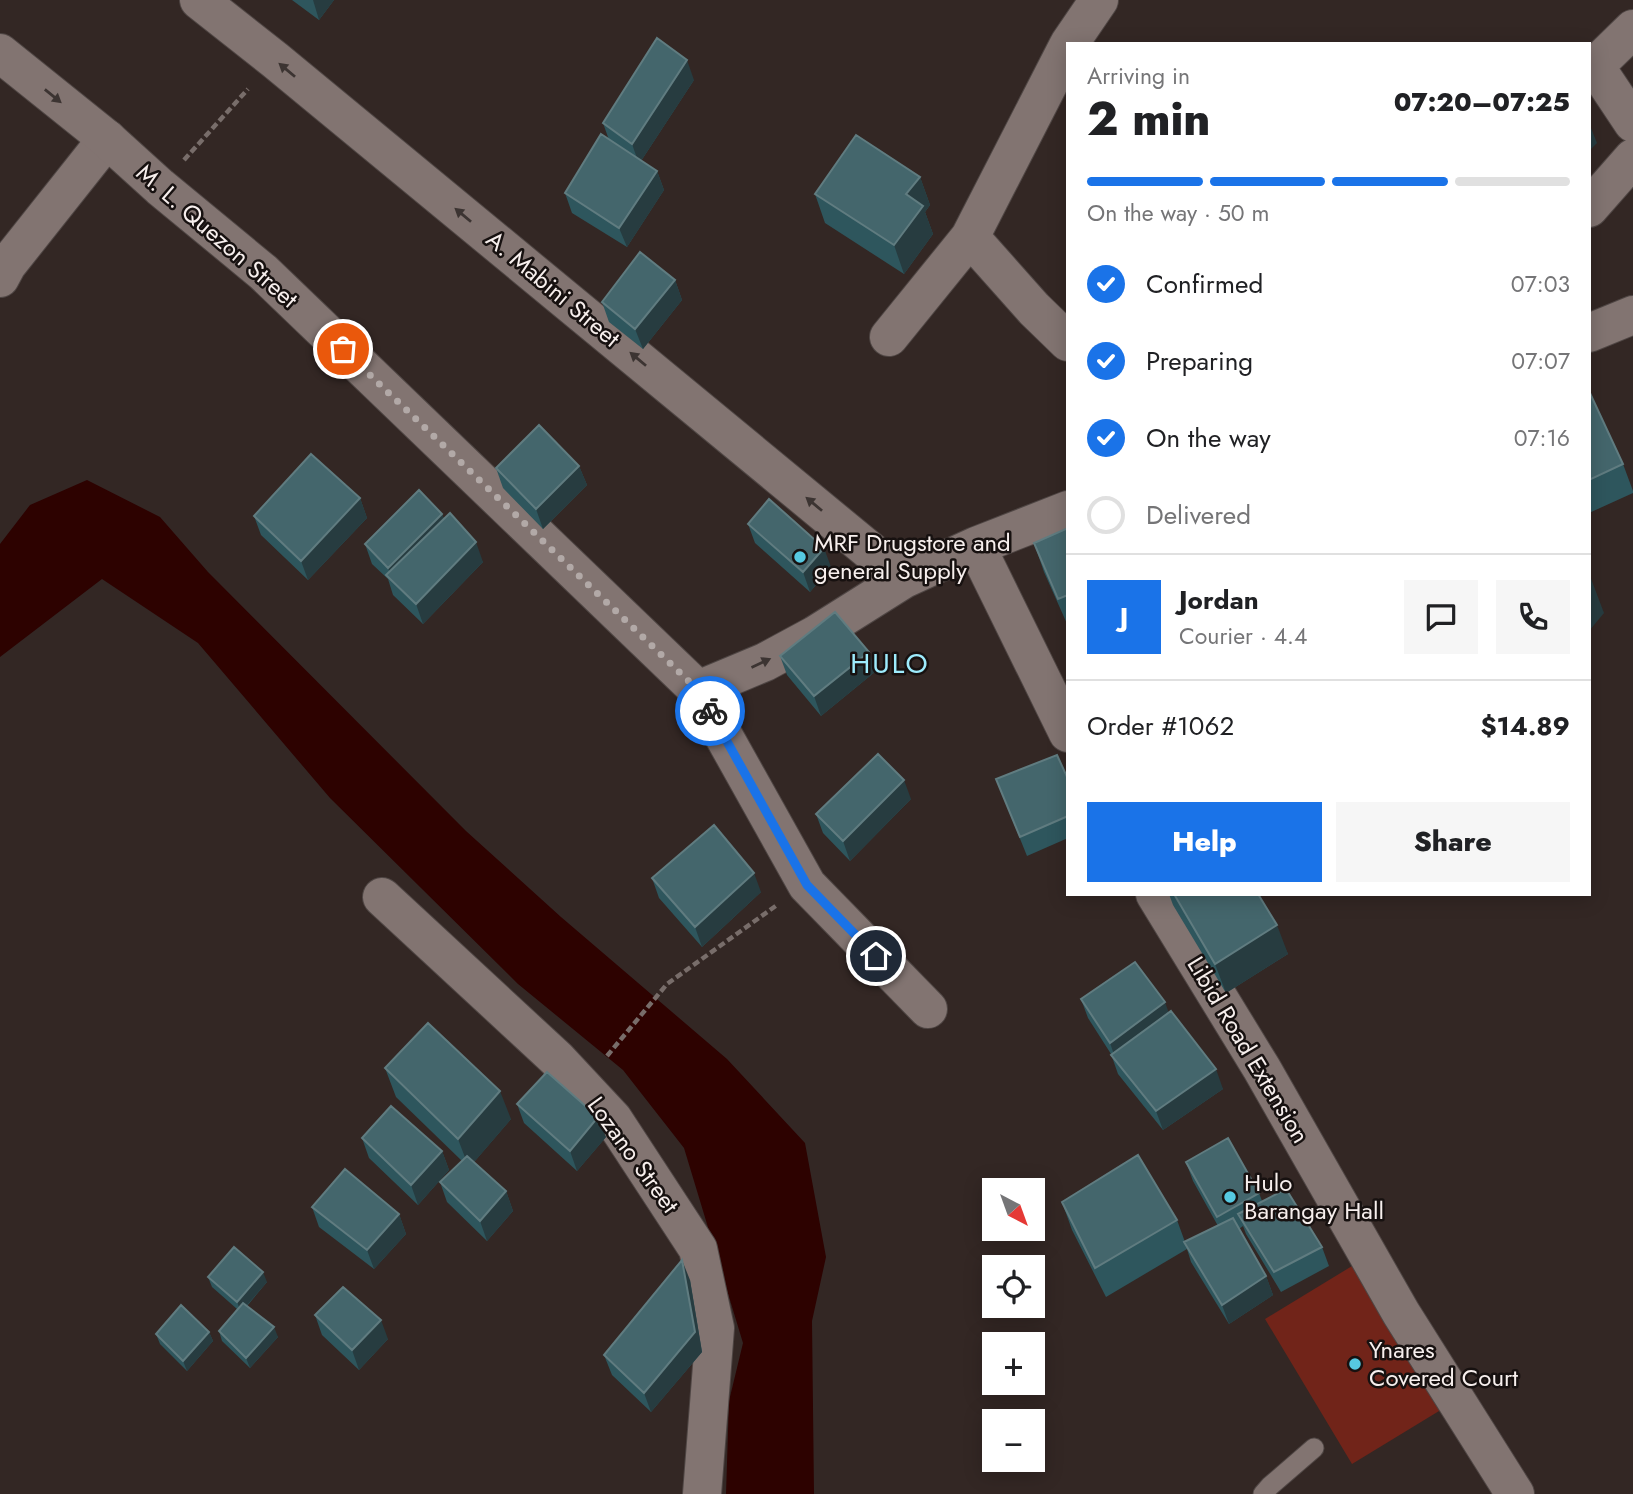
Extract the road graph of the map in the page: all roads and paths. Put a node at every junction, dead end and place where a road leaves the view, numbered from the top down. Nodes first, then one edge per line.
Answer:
1 (199, 0) edge
2 (1099, 0) edge
3 (1633, 29) edge
4 (1070, 42) edge
5 (1066, 49) edge
6 (0, 53) edge
7 (275, 60) junction
8 (1633, 122) edge
9 (107, 139) junction
10 (1633, 158) edge
11 (160, 187) junction
12 (1591, 206) edge
13 (970, 237) junction
14 (0, 278) edge
15 (1633, 315) edge
16 (1591, 332) edge
17 (889, 337) dead end
18 (1066, 340) edge
19 (1066, 511) edge
20 (976, 547) junction
21 (904, 579) junction
22 (698, 690) junction
23 (1066, 729) edge
24 (807, 885) junction
25 (1156, 896) edge
26 (382, 897) dead end
27 (928, 1009) dead end
28 (601, 1063) dead end
29 (1314, 1448) dead end
30 (702, 1494) edge
31 (1263, 1494) edge
32 (1516, 1494) edge

1 - 7 street, A. Mabini Street
2 - 4 street
3 - 8 street
5 - 13 street
6 -> 9 street, M. L. Quezon Street
7 - 11 path
21 -> 7 street, A. Mabini Street
9 - 11 street, M. L. Quezon Street
9 - 14 street
10 - 12 street
11 - 22 street, M. L. Quezon Street
13 - 17 street
13 - 18 street
15 - 16 street
19 - 20 street
20 - 21 street
20 - 23 street
22 -> 21 street
22 - 24 street, M. L. Quezon Street
24 - 27 street, M. L. Quezon Street
24 - 28 path
25 - 32 street, Libid Road Extension
26 - 30 street, Lozano Street
29 - 31 lane

